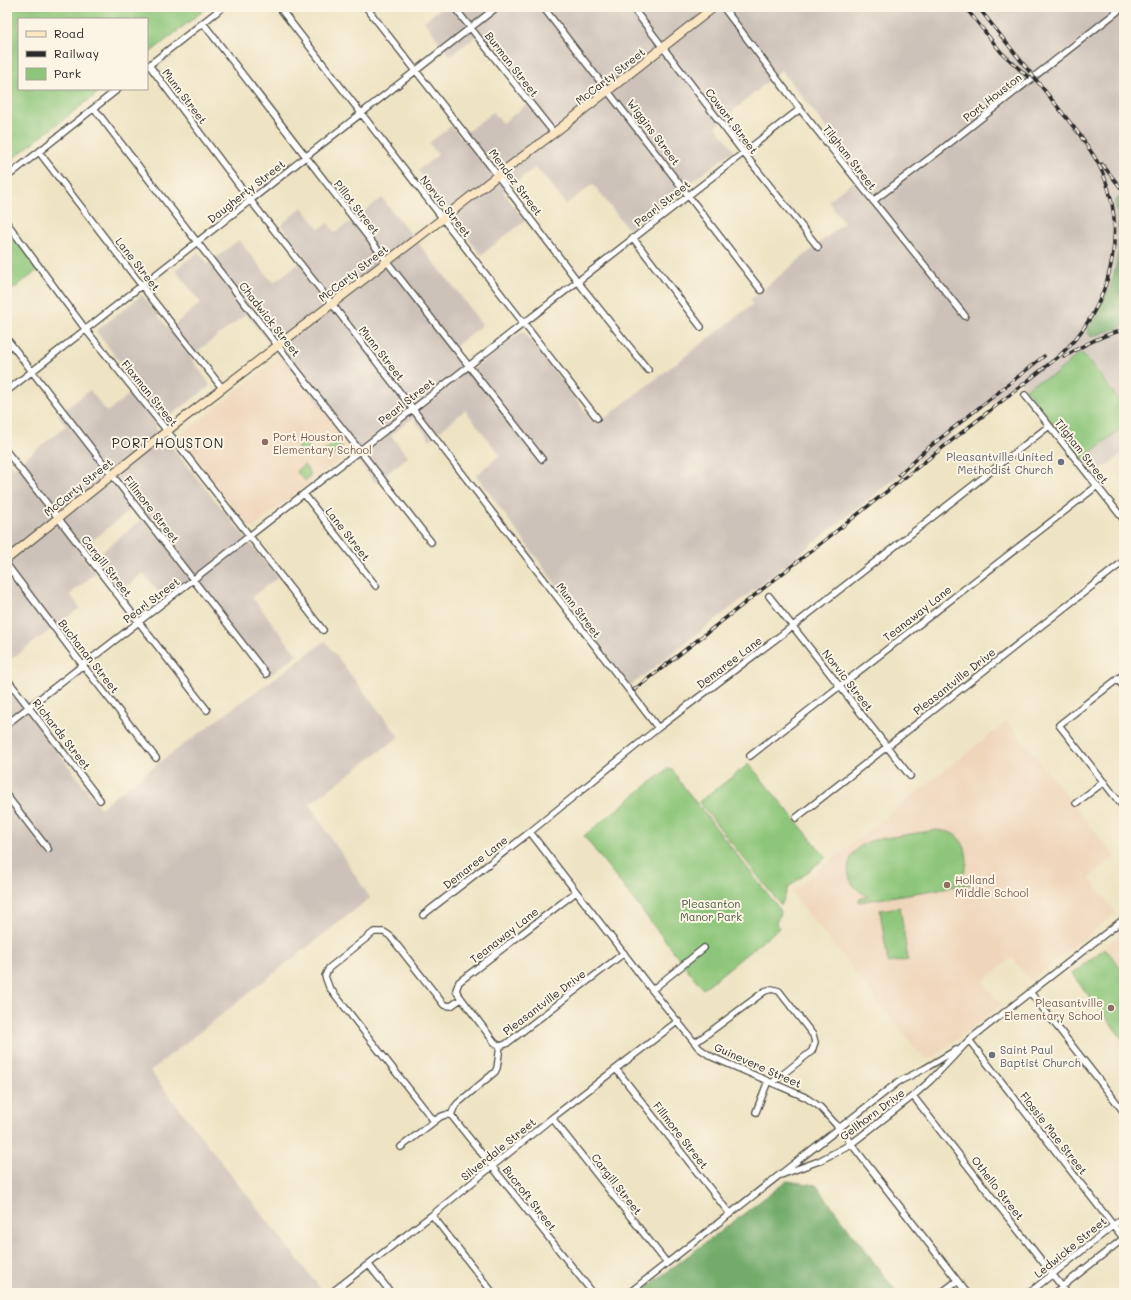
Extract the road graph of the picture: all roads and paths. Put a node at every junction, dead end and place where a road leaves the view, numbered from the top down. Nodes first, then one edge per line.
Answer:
1 (223, 7) edge
2 (279, 7) edge
3 (366, 7) edge
4 (454, 7) edge
5 (497, 7) edge
6 (543, 7) edge
7 (632, 7) edge
8 (714, 7) edge
9 (723, 7) edge
10 (1123, 7) edge
11 (203, 23) junction
12 (470, 28) junction
13 (664, 48) junction
14 (148, 66) edge
15 (416, 72) junction
16 (117, 90) edge
17 (608, 90) junction
18 (94, 108) junction
19 (800, 109) junction
20 (361, 114) junction
21 (554, 133) junction
22 (39, 152) junction
23 (743, 152) junction
24 (306, 157) junction
25 (498, 175) junction
26 (7, 177) edge
27 (688, 194) junction
28 (251, 201) junction
29 (873, 202) junction
30 (442, 219) junction
31 (7, 223) edge
32 (633, 238) junction
33 (196, 243) junction
34 (818, 247) dead end
35 (387, 261) junction
36 (578, 281) junction
37 (142, 286) junction
38 (762, 290) dead end
39 (332, 304) junction
40 (965, 316) dead end
41 (523, 323) junction
42 (702, 327) dead end
43 (86, 330) junction
44 (7, 339) edge
45 (279, 346) junction
46 (467, 366) junction
47 (648, 370) dead end
48 (33, 372) junction
49 (223, 389) junction
50 (7, 391) edge
51 (1025, 395) dead end
52 (413, 409) junction
53 (597, 418) dead end
54 (1049, 426) junction
55 (167, 431) junction
56 (360, 451) junction
57 (7, 452) edge
58 (542, 460) dead end
59 (112, 474) junction
60 (1097, 486) junction
61 (304, 494) junction
62 (58, 518) junction
63 (1124, 520) edge
64 (250, 536) junction
65 (431, 542) dead end
66 (7, 558) edge
67 (1124, 561) edge
68 (7, 566) edge
69 (194, 580) junction
70 (376, 586) dead end
71 (769, 596) dead end
72 (138, 622) junction
73 (793, 626) junction
74 (323, 630) dead end
75 (82, 665) junction
76 (266, 674) dead end
77 (1124, 674) edge
78 (7, 679) edge
79 (1117, 679) junction
80 (840, 686) junction
81 (1124, 687) edge
82 (29, 708) junction
83 (207, 710) dead end
84 (7, 724) edge
85 (658, 728) junction
86 (887, 746) junction
87 (750, 756) dead end
88 (156, 758) dead end
89 (910, 776) dead end
90 (1104, 782) junction
91 (7, 796) edge
92 (100, 800) dead end
93 (1076, 803) dead end
94 (1124, 808) edge
95 (796, 818) dead end
96 (530, 832) junction
97 (48, 849) dead end
98 (576, 892) junction
99 (423, 915) dead end
100 (1124, 919) edge
101 (704, 948) dead end
102 (624, 953) junction
103 (652, 990) junction
104 (1030, 992) junction
105 (461, 999) junction
106 (678, 1021) junction
107 (969, 1040) junction
108 (695, 1043) junction
109 (500, 1046) junction
110 (963, 1046) junction
111 (616, 1069) junction
112 (770, 1082) junction
113 (913, 1096) junction
114 (756, 1112) dead end
115 (1124, 1112) edge
116 (451, 1115) junction
117 (552, 1118) junction
118 (434, 1120) junction
119 (839, 1128) junction
120 (851, 1144) junction
121 (401, 1147) dead end
122 (492, 1166) junction
123 (778, 1176) junction
124 (730, 1214) junction
125 (432, 1216) junction
126 (1124, 1217) edge
127 (1113, 1225) junction
128 (1124, 1238) edge
129 (667, 1263) junction
130 (369, 1264) junction
131 (1052, 1274) junction
132 (957, 1281) junction
133 (1062, 1286) junction
134 (331, 1293) edge
135 (392, 1293) edge
136 (493, 1293) edge
137 (592, 1293) edge
138 (629, 1293) edge
139 (941, 1293) edge
140 (967, 1293) edge
141 (1029, 1293) edge
142 (1054, 1293) edge
143 (1067, 1293) edge

1 - 11 street
2 - 20 street, Norvic Street
3 - 15 street, Mendez Street
4 - 12 street, Burman Street
5 - 12 street, Daugherty Street
6 - 17 street, Wiggins Street
7 - 13 street, Cowart Street
8 - 13 main road, McCarty Street
9 - 19 street, Tilgham Street
10 - 29 street, Port Houston
11 - 14 street
11 - 24 street, Pillot Street
12 - 15 street, Daugherty Street
12 - 21 street, Burman Street
13 - 17 main road, McCarty Street
13 - 23 street, Cowart Street
14 - 28 street, Munn Street
15 - 20 street, Daugherty Street
15 - 25 street, Mendez Street
16 - 18 street
17 - 21 main road, McCarty Street
17 - 27 street, Wiggins Street
18 - 22 street
18 - 33 street, Chadwick Street
19 - 23 street, Pearl Street
19 - 29 street, Tilgham Street
20 - 24 street, Daugherty Street
20 - 30 street, Norvic Street
21 - 25 main road, McCarty Street
22 - 26 street
22 - 37 street, Lane Street
23 - 27 street, Pearl Street
23 - 34 street, Cowart Street
24 - 28 street, Daugherty Street
24 - 35 street, Pillot Street
25 - 30 main road, McCarty Street
25 - 36 street, Mendez Street
27 - 32 street, Pearl Street
27 - 38 street, Wiggins Street
28 - 33 street, Daugherty Street
28 - 39 street, Munn Street
29 - 40 street, Tilgham Street
30 - 35 main road, McCarty Street
30 - 41 street, Norvic Street
31 - 43 street, Flaxman Street
32 - 36 street, Pearl Street
32 - 42 street
33 - 37 street, Daugherty Street
33 - 45 street, Chadwick Street
35 - 39 main road, McCarty Street
35 - 46 street, Pillot Street
36 - 41 street, Pearl Street
36 - 47 street, Mendez Street
37 - 43 street, Daugherty Street
37 - 49 street, Lane Street
39 - 45 main road, McCarty Street
39 - 52 street, Munn Street
41 - 46 street, Pearl Street
41 - 53 street, Norvic Street
43 - 48 street, Daugherty Street
43 - 55 street, Flaxman Street
44 - 48 street, Fillmore Street
45 - 49 main road, McCarty Street
45 - 56 street, Chadwick Street
46 - 52 street, Pearl Street
46 - 58 street, Pillot Street
48 - 50 street, Daugherty Street
48 - 59 street, Fillmore Street
49 - 55 main road, McCarty Street
51 - 54 street, Tilgham Street
52 - 56 street, Pearl Street
52 - 85 street, Munn Street
54 - 60 street, Tilgham Street
54 - 73 street, Demaree Lane
55 - 59 main road, McCarty Street
55 - 64 street, Flaxman Street
56 - 61 street, Pearl Street
56 - 65 street, Chadwick Street
57 - 62 street, Cargill Street
59 - 62 main road, McCarty Street
59 - 69 street, Fillmore Street
60 - 63 street, Tilgham Street
60 - 80 street, Teanaway Lane
61 - 64 street, Pearl Street
61 - 70 street, Lane Street
62 - 66 main road, McCarty Street
62 - 72 street, Cargill Street
64 - 69 street, Pearl Street
64 - 74 street, Flaxman Street
67 - 86 street, Pleasantville Drive
68 - 75 street, Buchanan Street
69 - 72 street, Pearl Street
69 - 76 street, Fillmore Street
71 - 73 street, Norvic Street
72 - 75 street, Pearl Street
72 - 83 street, Cargill Street
73 - 80 street, Norvic Street
73 - 85 street, Demaree Lane
75 - 82 street, Pearl Street
75 - 88 street, Buchanan Street
77 - 79 street
78 - 82 street, Richards Street
79 - 81 street
79 - 90 street
80 - 86 street, Norvic Street
80 - 87 street, Teanaway Lane
82 - 84 street, Pearl Street
82 - 92 street, Richards Street
85 - 96 street, Demaree Lane
86 - 89 street, Norvic Street
86 - 95 street, Pleasantville Drive
90 - 93 street
90 - 94 street
91 - 97 street
96 - 98 street, Guinevere Street
96 - 99 street, Demaree Lane
98 - 102 street, Guinevere Street
98 - 105 street, Teanaway Lane
100 - 104 street, Gellhorn Drive
101 - 103 street
102 - 103 street, Guinevere Street
102 - 109 street, Pleasantville Drive
103 - 106 street, Guinevere Street
104 - 107 street, Gellhorn Drive
104 - 115 street
105 - 109 street
105 - 118 street
106 - 108 street, Guinevere Street
106 - 111 street, Silverdale Street
107 - 110 street, Gellhorn Drive
107 - 127 street, Flossie Mae Street
108 - 112 street, Guinevere Street
108 - 112 street
109 - 116 street, Pleasantville Drive
110 - 113 street, Gellhorn Drive
110 - 119 street, Gellhorn Drive
111 - 117 street, Silverdale Street
111 - 124 street, Fillmore Street
112 - 114 street
112 - 119 street, Guinevere Street
113 - 120 street, Gellhorn Drive
113 - 131 street, Othello Street
116 - 118 street
116 - 122 street, Bucroft Street
117 - 122 street, Silverdale Street
117 - 129 street, Cargill Street
118 - 121 street
119 - 120 street, Guinevere Street
119 - 123 street, Gellhorn Drive
120 - 123 street, Gellhorn Drive
120 - 132 street, Guinevere Street
122 - 125 street, Silverdale Street
122 - 137 street, Bucroft Street
123 - 124 street, Gellhorn Drive
124 - 129 street, Gellhorn Drive
125 - 130 street, Silverdale Street
125 - 136 street
126 - 127 street, Ledwicke Street
127 - 128 street, Flossie Mae Street
127 - 131 street, Ledwicke Street
128 - 133 street
129 - 138 street, Gellhorn Drive
130 - 134 street, Silverdale Street
130 - 135 street
131 - 133 street, Othello Street
131 - 141 street, Ledwicke Street
132 - 139 street
132 - 140 street, Guinevere Street
133 - 142 street
133 - 143 street, Othello Street

